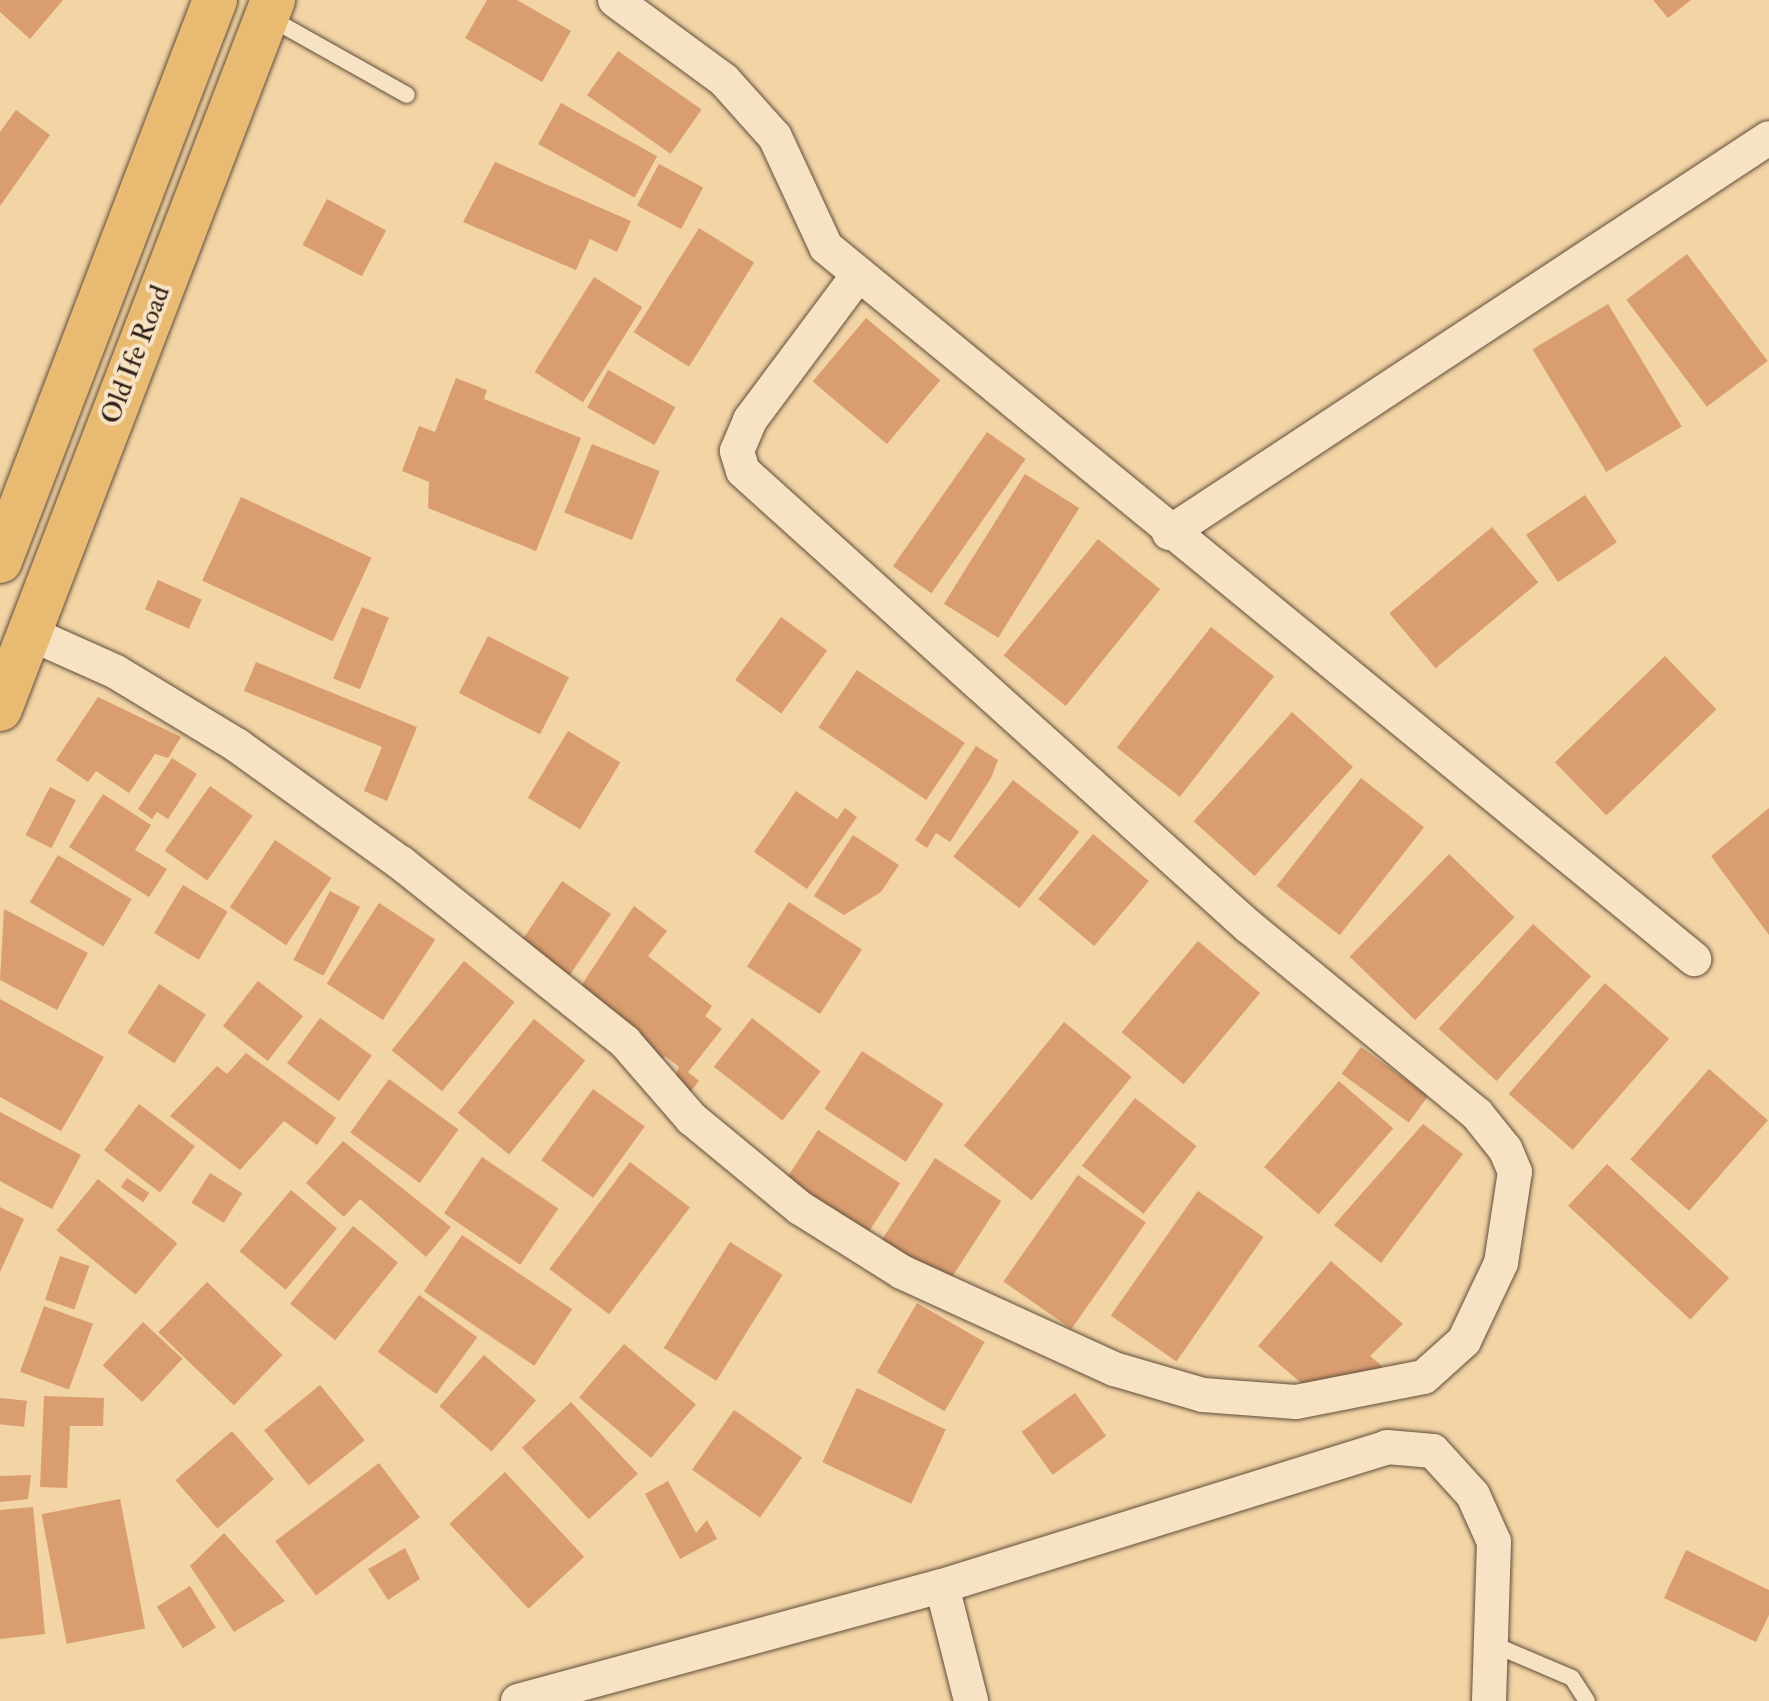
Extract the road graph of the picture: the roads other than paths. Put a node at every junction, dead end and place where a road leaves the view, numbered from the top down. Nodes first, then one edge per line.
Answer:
1 (215, 0) edge
2 (615, 0) edge
3 (270, 8) edge
4 (407, 95) dead end
5 (1769, 138) edge
6 (859, 274) junction
7 (1169, 533) junction
8 (0, 561) edge
9 (29, 633) junction
10 (0, 709) edge
11 (1694, 959) dead end
12 (942, 1586) junction
13 (1490, 1643) junction
14 (518, 1701) edge
15 (971, 1701) edge
16 (1489, 1701) edge
17 (1587, 1701) edge

1 - 8 main road, Old Ife Road
2 - 6 street
3 - 4 lane
3 - 9 main road, Old Ife Road
5 - 7 street
6 - 7 street
6 - 9 street
7 - 11 street
9 - 10 main road, Old Ife Road
12 - 13 street
12 - 14 street
12 - 15 street
13 - 16 street
13 - 17 lane

